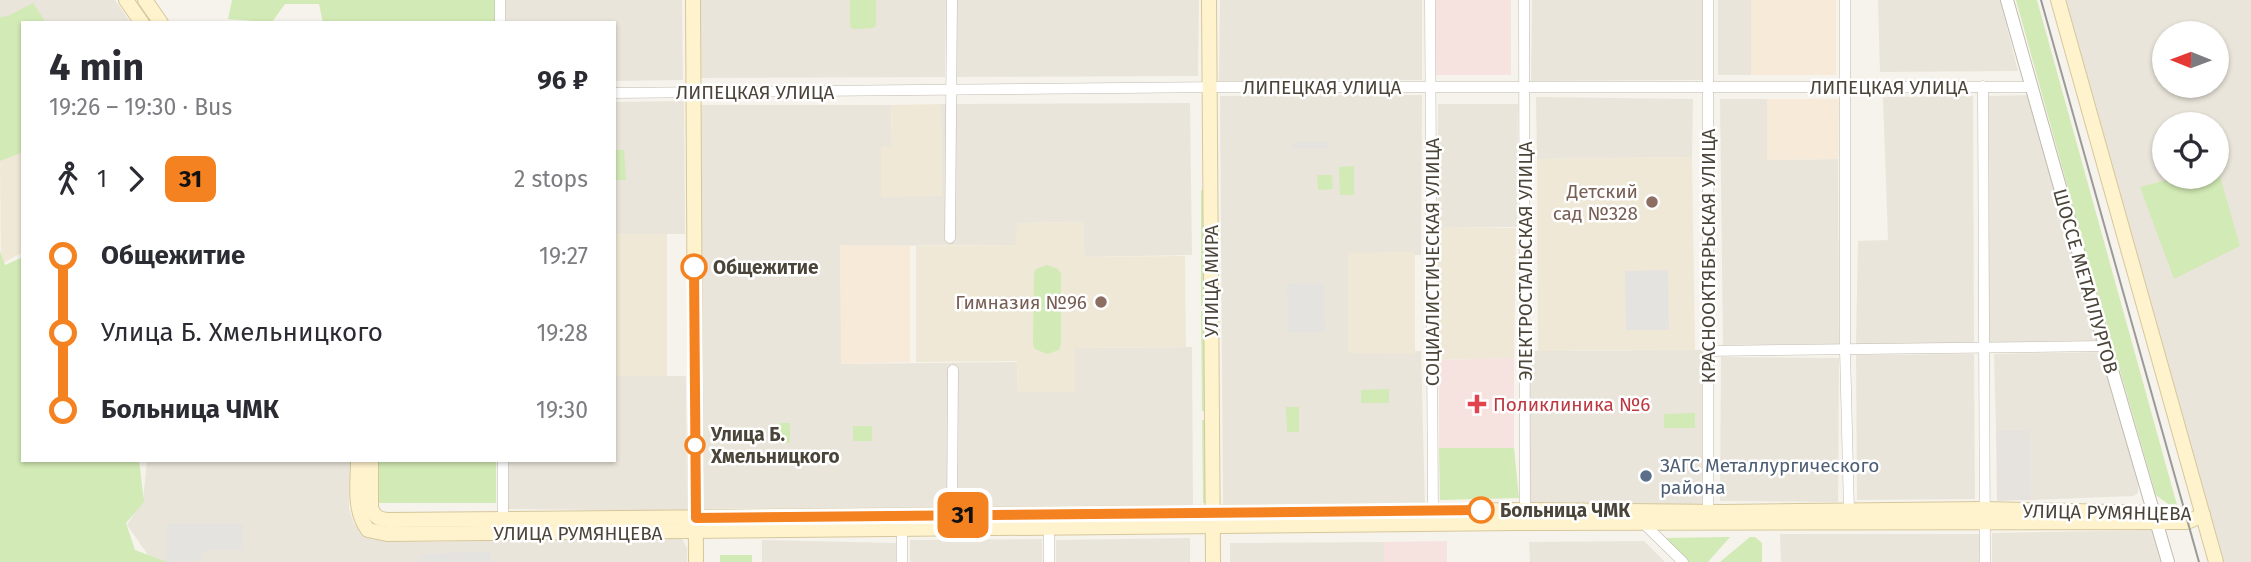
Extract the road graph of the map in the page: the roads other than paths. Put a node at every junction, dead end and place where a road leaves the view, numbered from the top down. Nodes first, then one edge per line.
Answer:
1 (126, 0) edge
2 (145, 0) edge
3 (500, 0) edge
4 (693, 0) edge
5 (952, 0) edge
6 (1209, 0) edge
7 (1430, 0) edge
8 (1524, 0) edge
9 (1708, 0) edge
10 (1845, 0) edge
11 (2007, 0) edge
12 (2058, 0) edge
13 (141, 21) edge
14 (160, 21) edge
15 (500, 21) edge
16 (1525, 86) junction
17 (1983, 86) junction
18 (1431, 87) junction
19 (1845, 87) junction
20 (2031, 87) junction
21 (1210, 88) junction
22 (1708, 88) junction
23 (952, 90) junction
24 (693, 92) junction
25 (616, 93) edge
26 (950, 238) dead end
27 (2105, 346) junction
28 (1984, 348) junction
29 (1845, 350) junction
30 (1708, 351) junction
31 (953, 370) dead end
32 (358, 462) edge
33 (371, 462) edge
34 (503, 462) edge
35 (1849, 511) junction
36 (1708, 512) junction
37 (952, 515) junction
38 (2203, 515) junction
39 (1525, 516) junction
40 (1755, 516) junction
41 (1985, 516) junction
42 (1433, 517) junction
43 (372, 518) junction
44 (2156, 518) junction
45 (1212, 519) junction
46 (1643, 523) junction
47 (696, 525) junction
48 (503, 526) junction
49 (1049, 529) junction
50 (902, 530) junction
51 (696, 562) edge
52 (902, 562) edge
53 (1049, 562) edge
54 (1213, 562) edge
55 (1683, 562) edge
56 (1985, 562) edge
57 (2168, 562) edge
58 (2216, 562) edge

1 - 13 main road
2 - 14 main road
3 - 15 street
4 - 24 main road
5 - 23 street
6 - 21 main road, УЛИЦА МИРА
7 - 18 street, СОЦИАЛИСТИЧЕСКАЯ УЛИЦА
8 - 16 street, ЭЛЕКТРОСТАЛЬСКАЯ УЛИЦА
9 - 22 street, КРАСНООКТЯБРЬСКАЯ УЛИЦА
10 - 19 street
11 - 20 street, ШОССЕ МЕТАЛЛУРГОВ
12 - 38 main road
16 - 18 street, ЛИПЕЦКАЯ УЛИЦА
16 - 22 street, ЛИПЕЦКАЯ УЛИЦА
16 - 39 street, ЭЛЕКТРОСТАЛЬСКАЯ УЛИЦА
17 - 19 street, ЛИПЕЦКАЯ УЛИЦА
17 - 20 street, ЛИПЕЦКАЯ УЛИЦА
17 - 28 street
18 - 21 street, ЛИПЕЦКАЯ УЛИЦА
18 - 42 street, СОЦИАЛИСТИЧЕСКАЯ УЛИЦА
19 - 22 street, ЛИПЕЦКАЯ УЛИЦА
19 - 29 street
20 - 27 street, ШОССЕ МЕТАЛЛУРГОВ
21 - 23 street, ЛИПЕЦКАЯ УЛИЦА
21 - 45 main road, УЛИЦА МИРА
22 - 30 street, КРАСНООКТЯБРЬСКАЯ УЛИЦА
23 - 24 street, ЛИПЕЦКАЯ УЛИЦА
23 - 26 street
24 - 25 street, ЛИПЕЦКАЯ УЛИЦА
24 - 47 main road
27 - 28 street
27 - 44 street, ШОССЕ МЕТАЛЛУРГОВ
28 - 29 street
28 - 41 street
29 - 30 street
29 - 35 street
30 - 36 street, КРАСНООКТЯБРЬСКАЯ УЛИЦА
31 - 37 street
32 - 43 main road
33 - 43 main road
34 - 48 street
35 - 40 main road, УЛИЦА РУМЯНЦЕВА
35 - 41 main road, УЛИЦА РУМЯНЦЕВА
36 - 39 main road, УЛИЦА РУМЯНЦЕВА
36 - 40 main road, УЛИЦА РУМЯНЦЕВА
37 - 45 main road, УЛИЦА РУМЯНЦЕВА
37 - 47 main road, УЛИЦА РУМЯНЦЕВА
38 - 44 main road, УЛИЦА РУМЯНЦЕВА
38 - 58 main road
39 - 42 main road, УЛИЦА РУМЯНЦЕВА
39 - 46 main road, УЛИЦА РУМЯНЦЕВА
40 - 41 main road, УЛИЦА РУМЯНЦЕВА
40 - 46 main road, УЛИЦА РУМЯНЦЕВА
41 - 44 main road, УЛИЦА РУМЯНЦЕВА
41 - 56 street
42 - 45 main road, УЛИЦА РУМЯНЦЕВА
43 - 48 main road, УЛИЦА РУМЯНЦЕВА
44 - 57 street, ШОССЕ МЕТАЛЛУРГОВ
45 - 49 main road, УЛИЦА РУМЯНЦЕВА
45 - 54 main road, УЛИЦА МИРА
46 - 55 street
47 - 48 main road, УЛИЦА РУМЯНЦЕВА
47 - 50 main road, УЛИЦА РУМЯНЦЕВА
47 - 51 main road
49 - 50 main road, УЛИЦА РУМЯНЦЕВА
49 - 53 street
50 - 52 street

